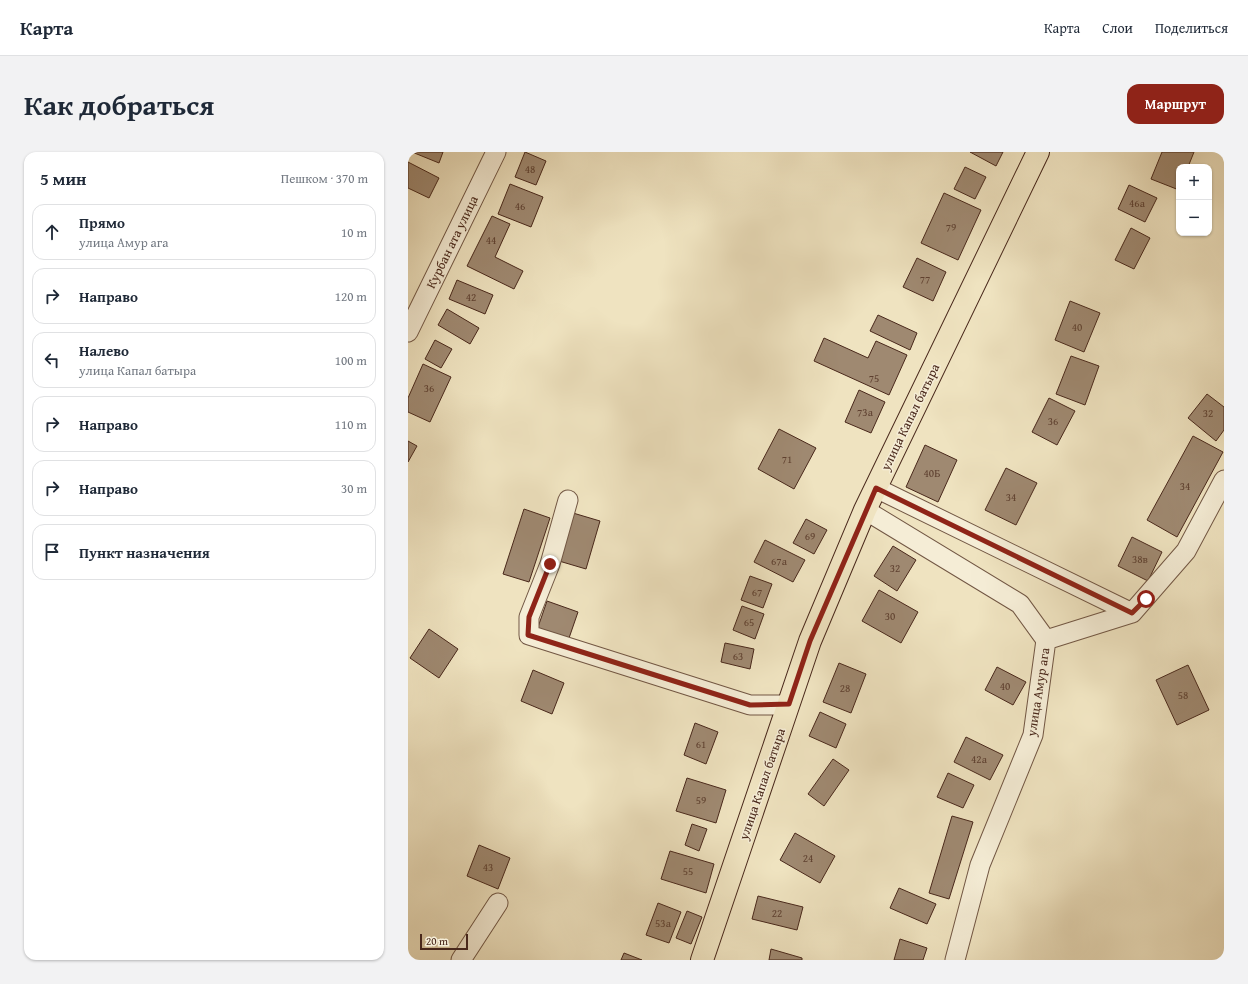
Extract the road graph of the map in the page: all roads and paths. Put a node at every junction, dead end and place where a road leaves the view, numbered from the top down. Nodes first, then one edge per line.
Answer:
1 (496, 152) edge
2 (1038, 152) edge
3 (408, 332) edge
4 (1223, 485) edge
5 (876, 488) junction
6 (568, 500) dead end
7 (865, 510) junction
8 (1132, 613) junction
9 (1046, 640) junction
10 (789, 704) junction
11 (498, 903) dead end
12 (461, 960) edge
13 (702, 960) edge
14 (955, 960) edge

1 - 3 street, Курбан ата улица
2 - 5 main road, улица Капал батыра
4 - 8 street
5 - 7 main road, улица Капал батыра
5 - 8 street
6 - 10 street
7 - 9 street
7 - 10 main road, улица Капал батыра
8 - 9 street, улица Амур ага
9 - 14 street, улица Амур ага
10 - 13 main road, улица Капал батыра
11 - 12 street

